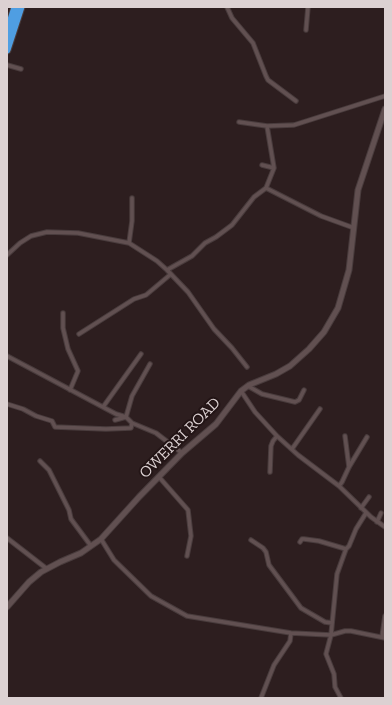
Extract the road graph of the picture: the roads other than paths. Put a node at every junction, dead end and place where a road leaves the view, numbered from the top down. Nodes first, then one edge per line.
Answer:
1 (15, 7) edge
2 (21, 7) edge
3 (227, 7) edge
4 (308, 7) edge
5 (306, 30) dead end
6 (7, 32) edge
7 (7, 50) edge
8 (7, 65) edge
9 (21, 69) dead end
10 (385, 96) edge
11 (296, 101) dead end
12 (385, 109) edge
13 (239, 122) dead end
14 (267, 126) junction
15 (262, 165) dead end
16 (274, 168) junction
17 (266, 188) junction
18 (132, 198) dead end
19 (354, 228) junction
20 (129, 243) junction
21 (7, 255) edge
22 (167, 270) junction
23 (171, 274) junction
24 (63, 313) dead end
25 (79, 334) dead end
26 (141, 354) dead end
27 (7, 356) edge
28 (150, 364) dead end
29 (247, 367) dead end
30 (248, 386) junction
31 (70, 390) junction
32 (304, 390) dead end
33 (241, 391) junction
34 (7, 404) edge
35 (103, 407) junction
36 (320, 410) dead end
37 (126, 417) junction
38 (115, 420) dead end
39 (132, 423) junction
40 (276, 436) junction
41 (345, 436) dead end
42 (367, 438) dead end
43 (292, 449) junction
44 (182, 453) junction
45 (40, 462) dead end
46 (349, 467) junction
47 (270, 472) dead end
48 (159, 477) junction
49 (338, 486) junction
50 (369, 497) dead end
51 (361, 508) junction
52 (366, 513) junction
53 (381, 513) dead end
54 (377, 522) junction
55 (385, 527) edge
56 (7, 538) edge
57 (101, 539) junction
58 (250, 540) dead end
59 (300, 542) dead end
60 (91, 546) junction
61 (346, 549) junction
62 (187, 556) dead end
63 (47, 569) junction
64 (7, 607) edge
65 (385, 616) edge
66 (332, 623) junction
67 (291, 633) junction
68 (330, 635) junction
69 (384, 638) edge
70 (261, 698) edge
71 (341, 698) edge

1 - 6 highway
2 - 7 highway
3 - 11 street
4 - 5 street
8 - 9 street
10 - 14 street
12 - 19 main road, OWERRI ROAD
13 - 14 street
14 - 16 street
15 - 16 street
16 - 17 street
17 - 19 street
17 - 22 street
18 - 20 street
19 - 30 main road, OWERRI ROAD
20 - 21 street
20 - 22 street
22 - 23 street
23 - 25 street
23 - 29 street
24 - 31 street
26 - 35 street
27 - 31 street
28 - 37 street
30 - 32 street
30 - 33 main road, OWERRI ROAD
31 - 35 street
33 - 40 street
33 - 44 main road, OWERRI ROAD
34 - 39 street
35 - 37 street
36 - 43 street
37 - 38 street
37 - 39 street
39 - 44 street
40 - 43 street
40 - 47 street
41 - 46 street
42 - 46 street
43 - 49 street
44 - 48 main road, OWERRI ROAD
45 - 60 street
46 - 49 street
48 - 57 main road, OWERRI ROAD
48 - 62 street
49 - 51 street
50 - 51 street
51 - 52 street
52 - 54 street
52 - 61 street
53 - 54 street
54 - 55 street
56 - 63 street
57 - 60 main road, OWERRI ROAD
57 - 67 street
58 - 66 street
59 - 61 street
60 - 63 main road, OWERRI ROAD
61 - 66 street
63 - 64 main road, OWERRI ROAD
65 - 69 street
66 - 68 street
67 - 68 street
67 - 70 street
68 - 69 street
68 - 71 street

